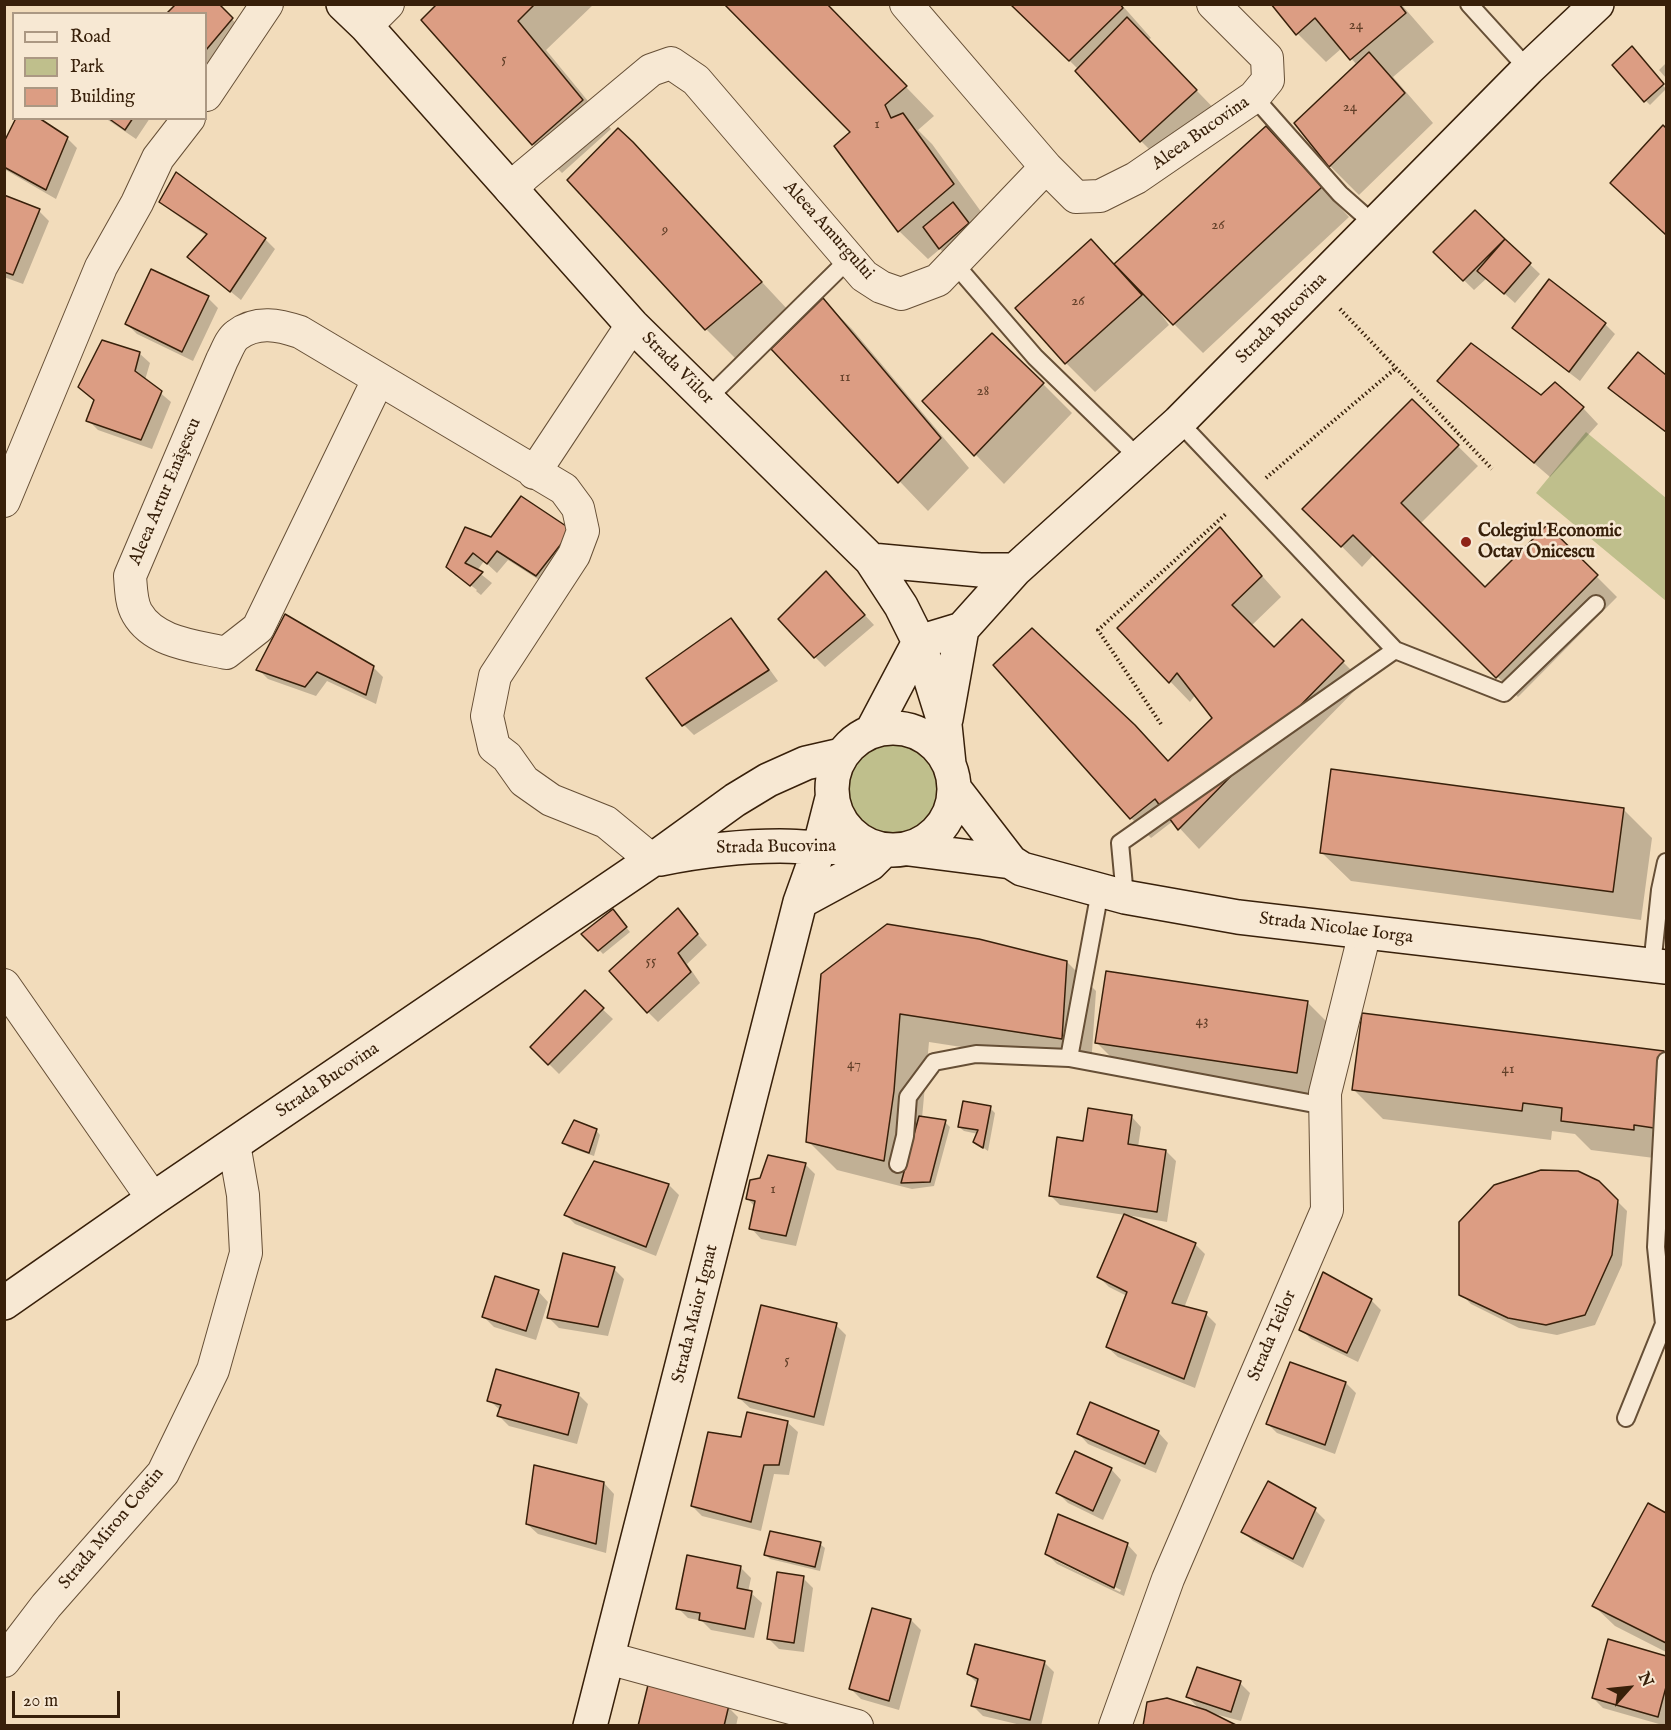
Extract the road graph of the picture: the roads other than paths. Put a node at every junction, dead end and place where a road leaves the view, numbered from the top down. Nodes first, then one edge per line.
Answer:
1 (267, 4) edge
2 (906, 4) edge
3 (1213, 4) edge
4 (1468, 4) edge
5 (1597, 4) edge
6 (366, 12) edge
7 (1528, 69) junction
8 (207, 94) edge
9 (1254, 98) junction
10 (187, 120) edge
11 (1046, 167) junction
12 (511, 190) junction
13 (1375, 225) junction
14 (849, 259) junction
15 (954, 263) junction
16 (632, 325) junction
17 (378, 380) junction
18 (707, 399) junction
19 (1179, 422) junction
20 (1140, 459) junction
21 (534, 473) junction
22 (4, 501) edge
23 (871, 560) junction
24 (1015, 570) junction
25 (1596, 604) dead end
26 (962, 629) junction
27 (919, 642) junction
28 (1395, 650) junction
29 (945, 725) junction
30 (872, 731) junction
31 (841, 755) junction
32 (952, 776) junction
33 (832, 798) junction
34 (886, 848) junction
35 (819, 849) junction
36 (652, 860) junction
37 (1011, 862) junction
38 (1666, 862) edge
39 (1113, 894) junction
40 (800, 902) junction
41 (1365, 932) junction
42 (1659, 966) edge
43 (4, 985) edge
44 (16, 1022) edge
45 (1069, 1058) junction
46 (1666, 1060) edge
47 (1325, 1106) junction
48 (234, 1144) junction
49 (898, 1164) dead end
50 (153, 1198) junction
51 (4, 1303) edge
52 (1626, 1418) dead end
53 (608, 1658) junction
54 (4, 1661) edge
55 (590, 1725) edge
56 (857, 1725) edge
57 (1115, 1725) edge

1 - 8 street
2 - 11 street
3 - 9 street, Aleea Bucovina
4 - 7 lane
5 - 7 main road, Strada Bucovina
6 - 12 main road, Strada Viilor
7 - 13 main road, Strada Bucovina
9 - 11 street, Aleea Bucovina
9 - 13 lane
10 - 22 street
11 - 15 street, Aleea Amurgului
12 - 14 street, Aleea Amurgului
12 - 16 main road, Strada Viilor
13 - 19 main road, Strada Bucovina
14 - 15 street, Aleea Amurgului
14 - 18 lane
15 - 20 lane
16 - 18 main road, Strada Viilor
16 - 21 street
17 - 17 street, Aleea Artur Enășescu
17 - 21 street, Aleea Artur Enășescu
18 - 23 main road, Strada Viilor
19 - 20 main road, Strada Bucovina
19 - 28 lane
20 - 24 main road, Strada Bucovina
21 - 36 street, Aleea Artur Enășescu
23 - 24 main road
23 - 27 main road, Strada Viilor
24 - 26 main road, Strada Bucovina
25 - 28 lane
26 - 27 main road
26 - 29 main road
27 - 29 main road, Strada Viilor
27 - 30 main road
28 - 39 lane
29 - 32 main road, Strada Viilor
30 - 31 main road
30 - 32 main road
31 - 33 main road
31 - 36 main road, Strada Bucovina
32 - 34 main road
32 - 37 main road, Strada Nicolae Iorga
33 - 34 main road
33 - 35 main road, Strada Maior Ignat
34 - 35 main road, Strada Bucovina
34 - 37 main road, Strada Nicolae Iorga
34 - 40 main road
35 - 36 main road, Strada Bucovina
35 - 40 main road, Strada Maior Ignat
36 - 48 main road, Strada Bucovina
37 - 39 main road, Strada Nicolae Iorga
38 - 42 lane
39 - 41 main road, Strada Nicolae Iorga
39 - 45 lane
40 - 53 main road, Strada Maior Ignat
41 - 42 main road, Strada Nicolae Iorga
41 - 47 street, Strada Teilor
43 - 44 street
44 - 50 street
45 - 47 lane
45 - 49 lane
46 - 52 lane
47 - 57 street, Strada Teilor
48 - 50 main road, Strada Bucovina
48 - 54 street, Strada Miron Costin
50 - 51 main road, Strada Bucovina
53 - 55 main road, Strada Maior Ignat
53 - 56 street

